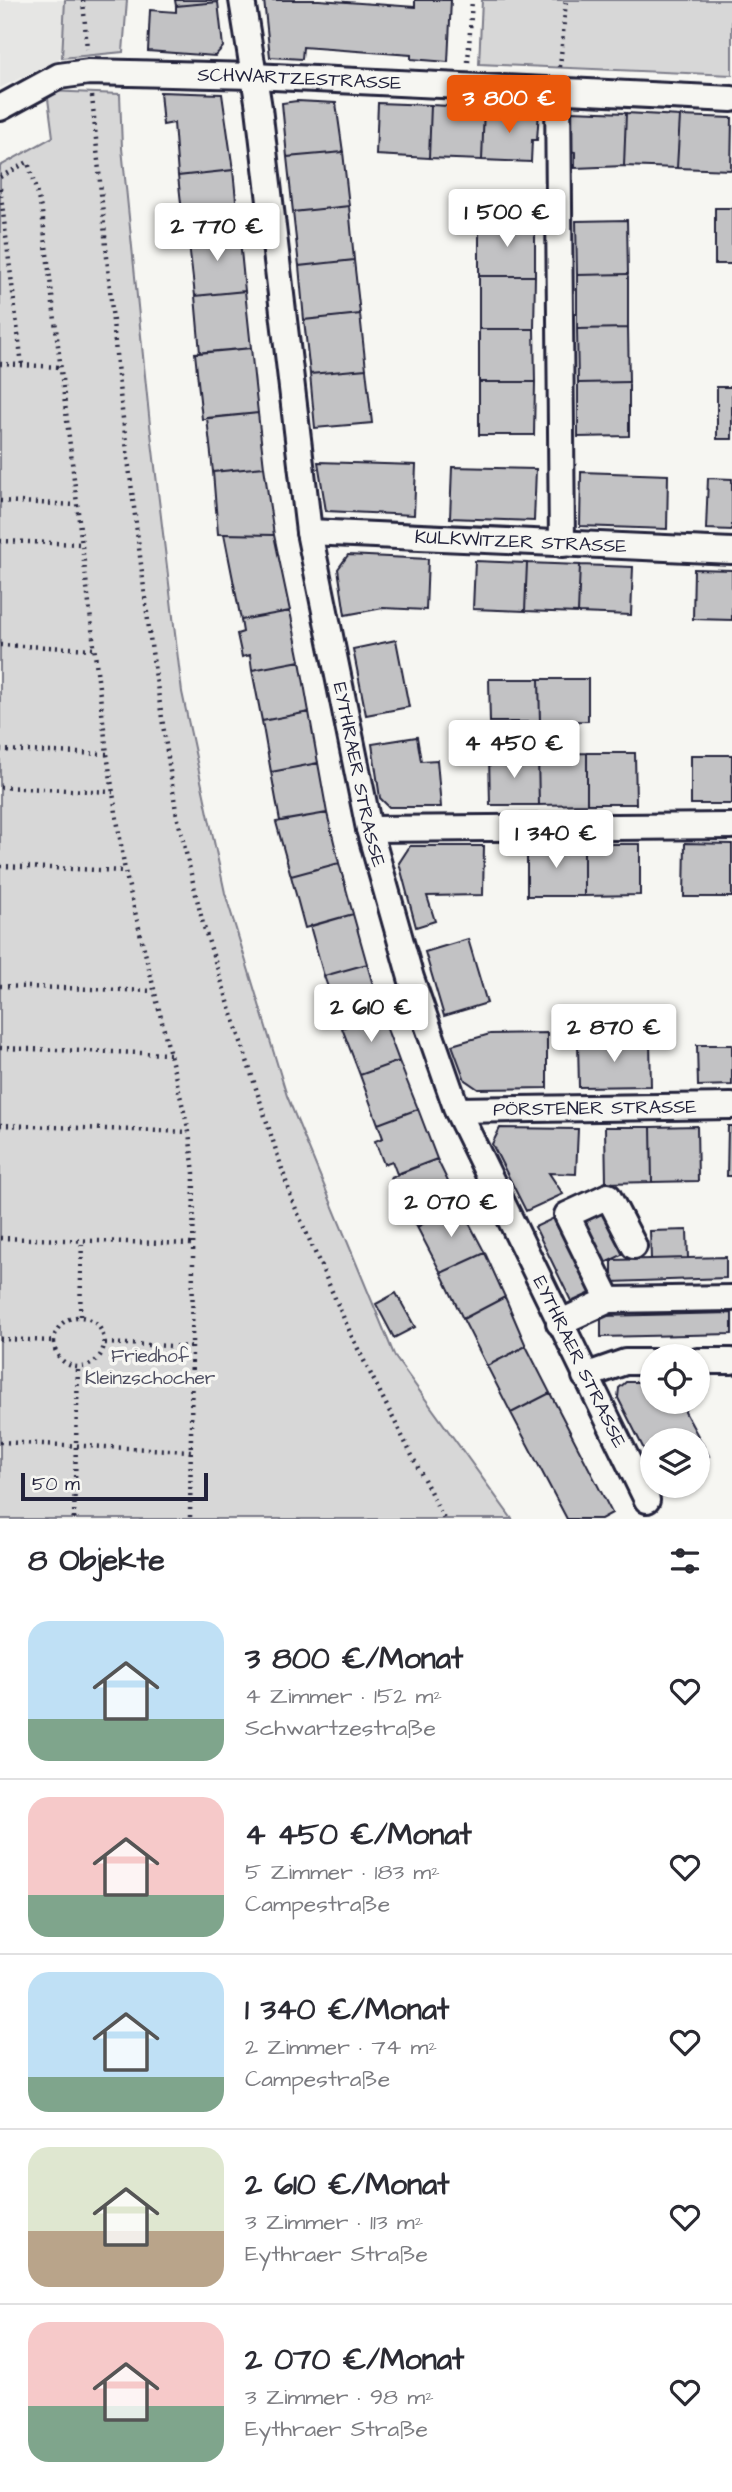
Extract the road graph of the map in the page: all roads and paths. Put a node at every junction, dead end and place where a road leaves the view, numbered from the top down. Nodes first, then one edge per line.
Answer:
1 (83, 0) edge
2 (242, 0) edge
3 (472, 0) edge
4 (566, 0) edge
5 (87, 54) dead end
6 (253, 76) junction
7 (466, 88) junction
8 (558, 92) junction
9 (92, 93) dead end
10 (732, 99) edge
11 (0, 108) edge
12 (0, 177) edge
13 (0, 188) edge
14 (0, 364) edge
15 (22, 365) junction
16 (60, 367) junction
17 (0, 501) edge
18 (76, 505) junction
19 (309, 533) junction
20 (0, 541) edge
21 (81, 544) junction
22 (562, 544) junction
23 (732, 551) edge
24 (0, 645) edge
25 (94, 649) junction
26 (0, 750) edge
27 (107, 754) junction
28 (0, 787) edge
29 (113, 792) junction
30 (732, 826) edge
31 (369, 828) junction
32 (0, 866) edge
33 (125, 871) junction
34 (0, 986) edge
35 (154, 991) junction
36 (0, 1048) edge
37 (170, 1054) junction
38 (732, 1106) edge
39 (457, 1110) junction
40 (0, 1125) edge
41 (189, 1132) junction
42 (0, 1238) edge
43 (82, 1239) junction
44 (192, 1244) junction
45 (634, 1247) dead end
46 (732, 1298) edge
47 (609, 1300) junction
48 (80, 1317) junction
49 (559, 1323) junction
50 (0, 1339) edge
51 (54, 1341) junction
52 (105, 1343) junction
53 (193, 1346) junction
54 (710, 1361) edge
55 (732, 1361) edge
56 (640, 1362) edge
57 (78, 1367) junction
58 (585, 1376) junction
59 (0, 1441) edge
60 (76, 1445) junction
61 (191, 1451) junction
62 (647, 1500) dead end
63 (74, 1519) edge
64 (190, 1519) edge
65 (444, 1519) edge

1 - 5 path
2 - 6 street, EYTHRAER STRASSE
3 - 7 path
4 - 8 path
6 - 7 street, SCHWARTZESTRASSE
6 - 11 street, SCHWARTZESTRASSE
6 - 19 street, EYTHRAER STRASSE
7 - 8 street, SCHWARTZESTRASSE
8 - 10 street, SCHWARTZESTRASSE
8 - 22 street
9 - 65 path
12 - 16 path
13 - 15 path
14 - 15 path
15 - 16 path
16 - 18 path
17 - 18 path
18 - 21 path
19 - 22 street, KULKWITZER STRASSE
19 - 31 street, EYTHRAER STRASSE
20 - 21 path
21 - 25 path
22 - 23 street, KULKWITZER STRASSE
24 - 25 path
25 - 27 path
26 - 27 path
27 - 29 path
28 - 29 path
29 - 33 path
30 - 31 street
31 - 39 street, EYTHRAER STRASSE
32 - 33 path
33 - 35 path
34 - 35 path
35 - 37 path
36 - 37 path
37 - 41 path
38 - 39 street, PÖRSTENER STRASSE
39 - 49 street, EYTHRAER STRASSE
40 - 41 path
41 - 44 path
42 - 43 path
43 - 44 path
43 - 48 path
44 - 53 path
45 - 47 street
46 - 47 street
47 - 49 street
48 - 51 path
48 - 52 path
49 - 58 street, EYTHRAER STRASSE
50 - 51 path
51 - 57 path
52 - 53 path
52 - 57 path
53 - 61 path
54 - 55 street
56 - 58 street
57 - 60 path
58 - 62 street, EYTHRAER STRASSE
59 - 60 path
60 - 61 path
60 - 63 path
61 - 64 path

